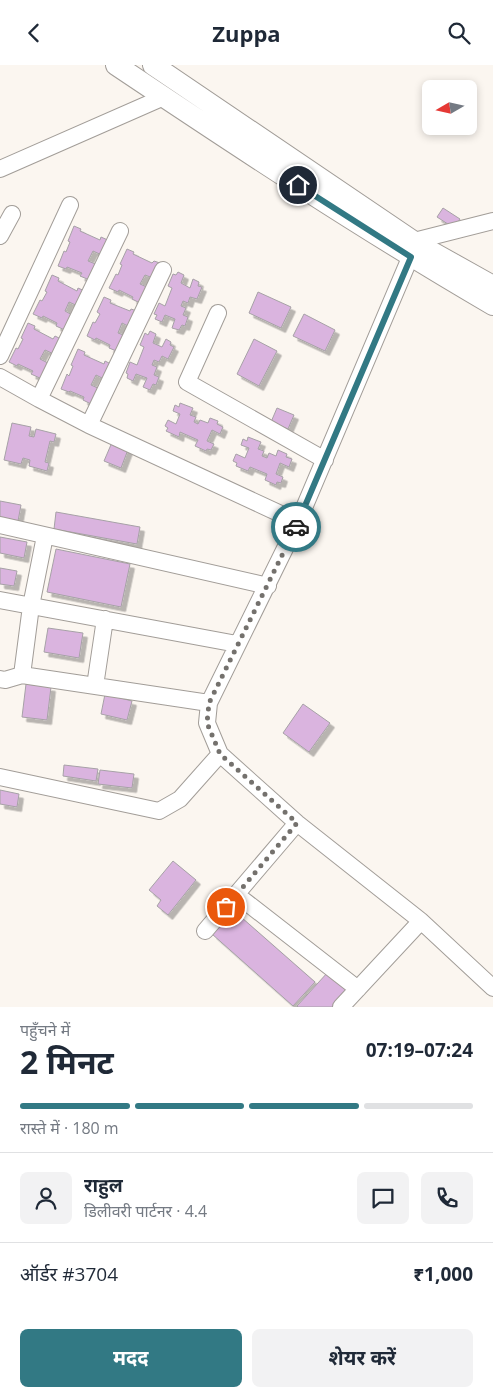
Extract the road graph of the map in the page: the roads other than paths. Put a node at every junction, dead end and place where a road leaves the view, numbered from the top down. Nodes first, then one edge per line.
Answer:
1 (116, 65) edge
2 (153, 65) edge
3 (164, 97) junction
4 (0, 169) edge
5 (70, 205) dead end
6 (12, 214) dead end
7 (493, 221) edge
8 (120, 231) dead end
9 (0, 236) edge
10 (413, 247) junction
11 (163, 269) dead end
12 (493, 286) edge
13 (493, 305) edge
14 (218, 313) dead end
15 (0, 356) edge
16 (0, 377) edge
17 (39, 399) junction
18 (89, 425) junction
19 (326, 460) junction
20 (298, 523) junction
21 (0, 525) edge
22 (44, 537) junction
23 (268, 586) junction
24 (0, 600) edge
25 (31, 605) junction
26 (105, 619) junction
27 (237, 643) junction
28 (22, 675) junction
29 (0, 679) edge
30 (95, 686) junction
31 (209, 703) junction
32 (220, 754) junction
33 (0, 777) edge
34 (297, 823) junction
35 (237, 895) junction
36 (421, 921) junction
37 (205, 931) dead end
38 (493, 988) edge
39 (358, 989) junction
40 (341, 1007) edge

1 - 3 main road
2 - 10 main road
3 - 4 street
3 - 10 main road
5 - 15 street
6 - 9 street
7 - 10 street
8 - 17 street
10 - 12 main road
10 - 13 main road
10 - 19 street
11 - 18 street
14 - 19 street
16 - 17 street
17 - 18 street
18 - 20 street
19 - 20 street
20 - 23 street
21 - 22 street
22 - 23 street
22 - 25 street
23 - 27 street
24 - 25 street
25 - 26 street
25 - 28 street
26 - 27 street
26 - 30 street
27 - 31 street
28 - 29 street
28 - 30 street
30 - 31 street
31 - 32 street
32 - 33 street
32 - 34 street
34 - 35 street
34 - 36 street
35 - 37 street
35 - 39 street
36 - 38 street
36 - 39 street
39 - 40 street

